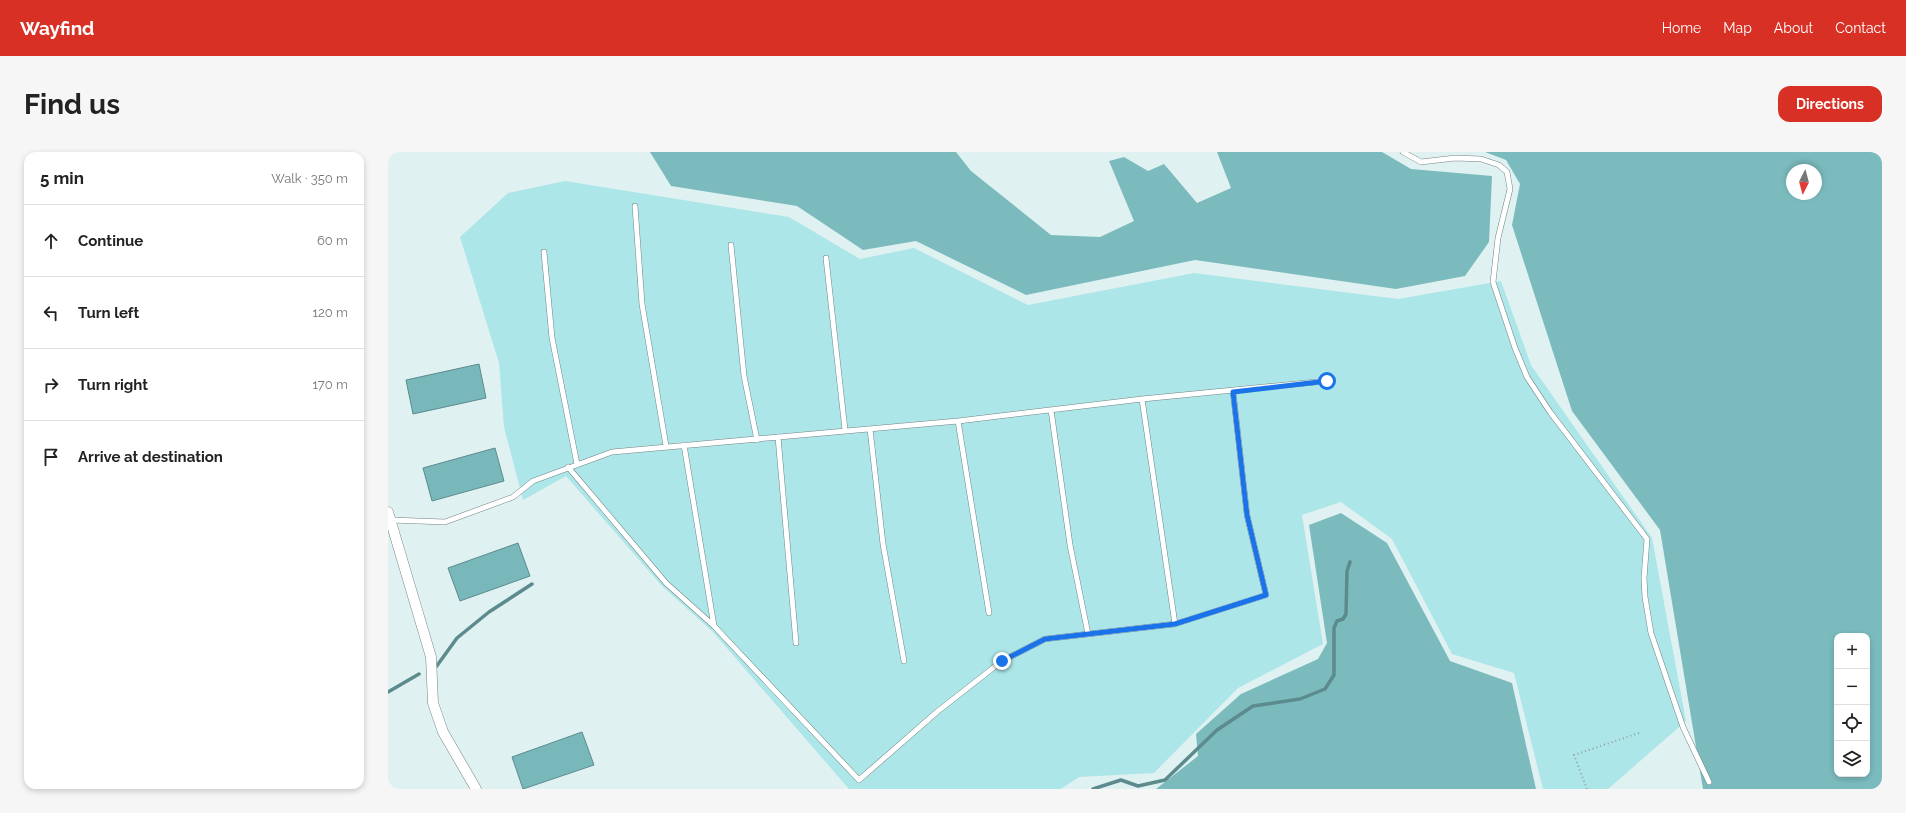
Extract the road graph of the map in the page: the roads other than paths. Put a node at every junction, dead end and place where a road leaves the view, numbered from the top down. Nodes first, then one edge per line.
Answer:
1 (1403, 152) edge
2 (636, 206) dead end
3 (731, 245) dead end
4 (544, 252) dead end
5 (826, 258) dead end
6 (1327, 381) dead end
7 (1233, 392) junction
8 (1142, 399) junction
9 (1051, 410) junction
10 (958, 421) junction
11 (870, 429) junction
12 (845, 430) junction
13 (778, 437) junction
14 (757, 440) junction
15 (684, 445) junction
16 (666, 446) junction
17 (577, 464) junction
18 (568, 467) junction
19 (390, 516) edge
20 (989, 613) dead end
21 (1175, 624) junction
22 (714, 626) junction
23 (1088, 634) junction
24 (796, 643) dead end
25 (904, 661) dead end
26 (1709, 782) dead end
27 (476, 789) edge

1 - 26 lane
2 - 16 lane
3 - 14 lane
4 - 17 lane
5 - 12 lane
6 - 7 lane
7 - 8 lane
7 - 21 lane
8 - 9 lane
8 - 21 lane
9 - 10 lane
9 - 23 lane
10 - 11 lane
10 - 20 lane
11 - 12 lane
11 - 25 lane
12 - 13 lane
13 - 14 lane
13 - 24 lane
14 - 15 lane
15 - 16 lane
15 - 22 lane
16 - 17 lane
17 - 18 lane
18 - 19 lane
18 - 22 lane
19 - 27 street
21 - 23 lane
22 - 23 lane

